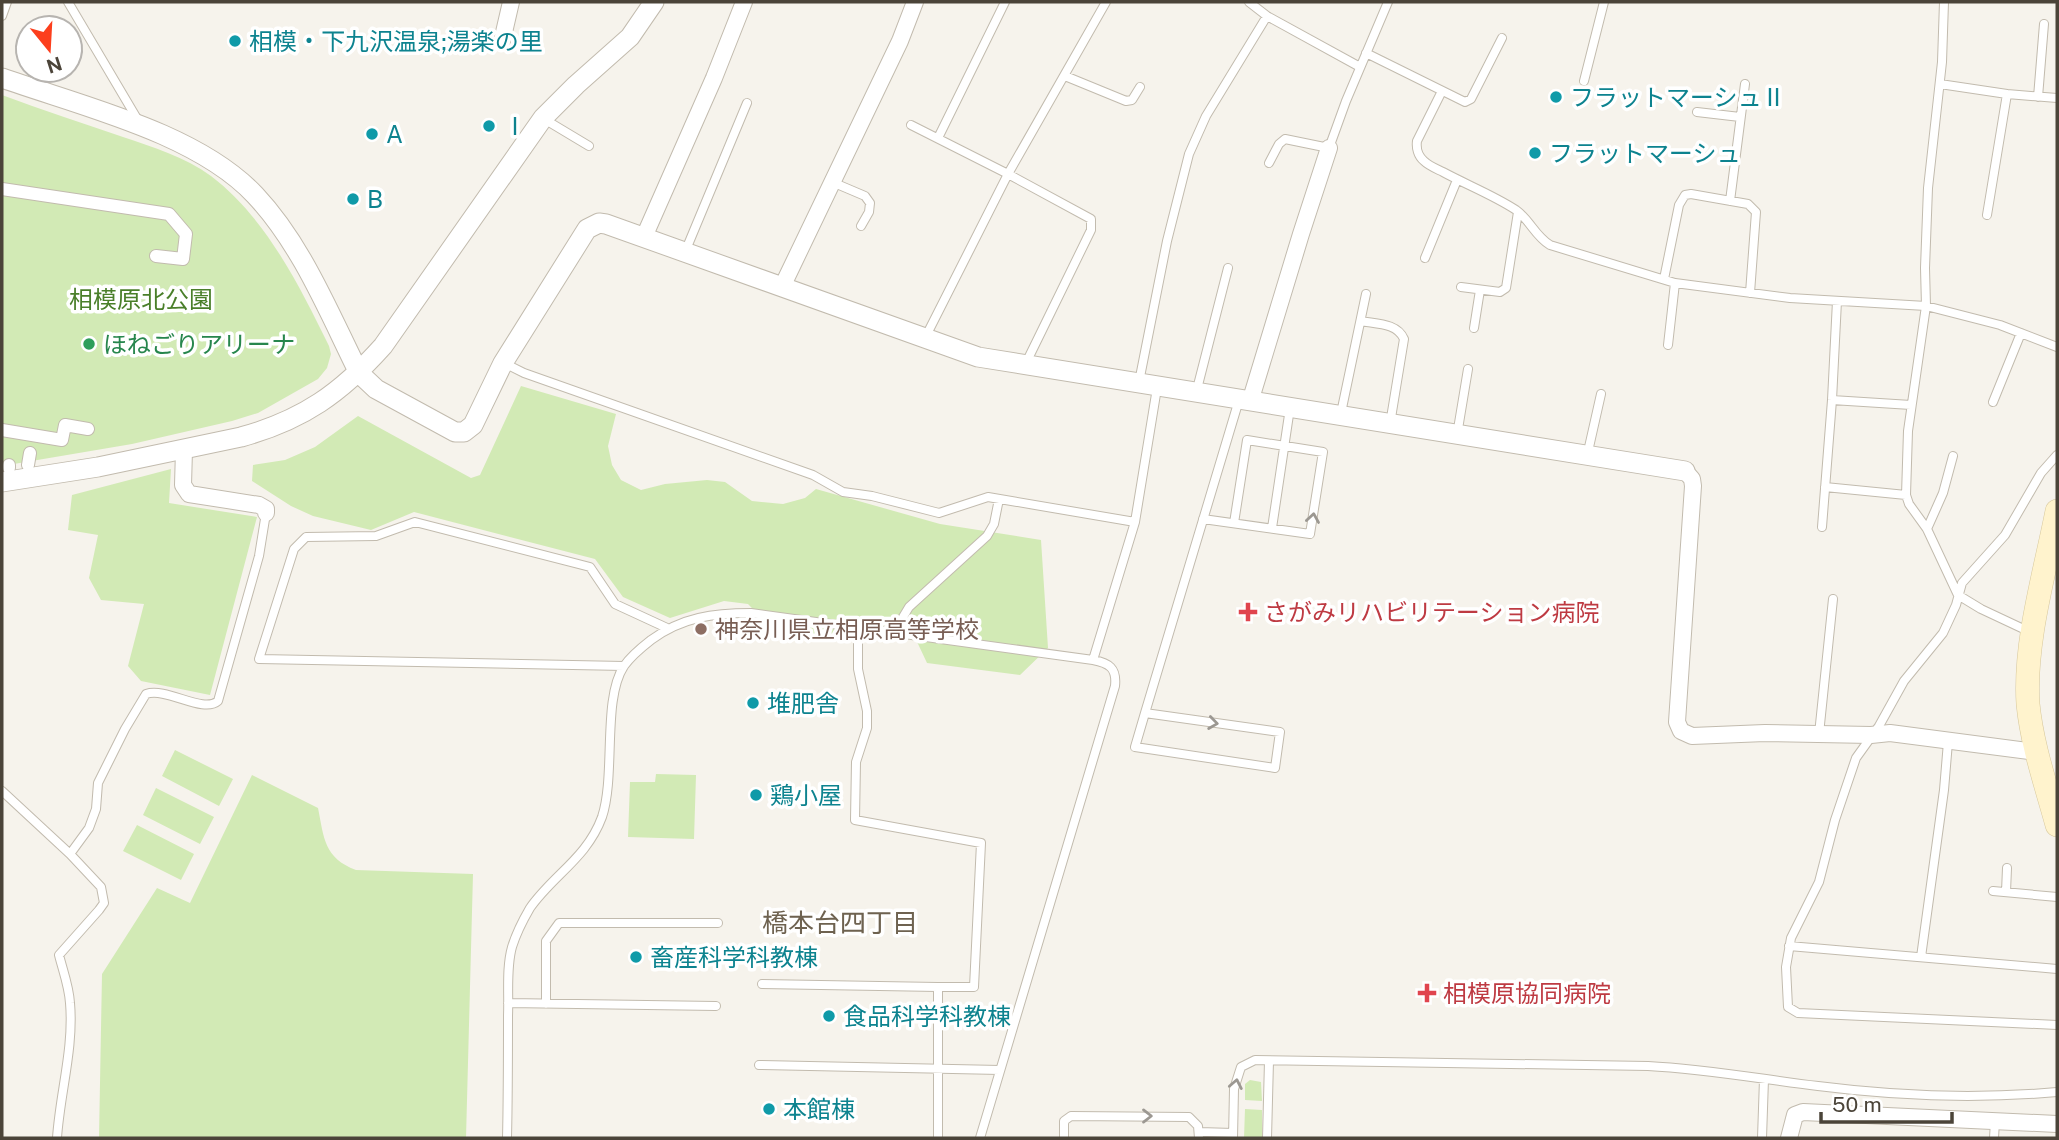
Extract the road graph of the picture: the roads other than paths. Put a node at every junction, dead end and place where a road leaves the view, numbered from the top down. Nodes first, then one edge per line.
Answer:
1 (8, 2) edge
2 (68, 2) edge
3 (511, 2) edge
4 (654, 2) edge
5 (744, 2) edge
6 (915, 2) edge
7 (1005, 2) edge
8 (1107, 2) edge
9 (1249, 2) edge
10 (1388, 2) edge
11 (1604, 2) edge
12 (1944, 2) edge
13 (2, 16) edge
14 (1267, 16) junction
15 (2044, 24) dead end
16 (1502, 38) dead end
17 (502, 41) dead end
18 (1366, 53) junction
19 (1360, 67) junction
20 (1065, 76) junction
21 (2, 78) edge
22 (1584, 81) dead end
23 (1745, 84) dead end
24 (1940, 84) junction
25 (1140, 87) dead end
26 (1441, 91) junction
27 (2007, 94) junction
28 (2038, 97) junction
29 (2057, 98) edge
30 (747, 103) dead end
31 (1696, 112) dead end
32 (1740, 117) junction
33 (544, 118) junction
34 (911, 125) dead end
35 (142, 127) junction
36 (938, 138) junction
37 (589, 146) dead end
38 (1329, 148) junction
39 (1269, 163) dead end
40 (1008, 174) junction
41 (1457, 180) junction
42 (832, 182) junction
43 (2, 189) edge
44 (1730, 201) junction
45 (1518, 212) junction
46 (1987, 215) dead end
47 (861, 226) dead end
48 (644, 237) junction
49 (685, 252) junction
50 (156, 256) dead end
51 (1425, 258) dead end
52 (1228, 268) dead end
53 (1664, 279) junction
54 (1675, 283) junction
55 (782, 287) junction
56 (1461, 287) dead end
57 (1480, 290) junction
58 (1750, 293) junction
59 (1366, 294) dead end
60 (1837, 301) junction
61 (1926, 306) junction
62 (1362, 321) junction
63 (1474, 328) dead end
64 (2021, 333) junction
65 (925, 338) junction
66 (1668, 345) dead end
67 (2057, 348) edge
68 (503, 363) junction
69 (1025, 365) junction
70 (1468, 369) dead end
71 (359, 373) junction
72 (1148, 385) junction
73 (1196, 393) junction
74 (1601, 394) dead end
75 (1832, 400) junction
76 (1245, 401) junction
77 (1993, 401) dead end
78 (1911, 405) junction
79 (1290, 408) junction
80 (1340, 416) junction
81 (1390, 424) junction
82 (88, 429) dead end
83 (2, 430) edge
84 (1457, 435) junction
85 (1284, 446) junction
86 (184, 450) junction
87 (2057, 455) edge
88 (1587, 456) junction
89 (1953, 456) dead end
90 (1685, 471) joint
91 (7, 472) edge
92 (1825, 487) junction
93 (1906, 495) junction
94 (999, 499) junction
95 (2057, 511) edge
96 (266, 513) joint
97 (1203, 519) junction
98 (1135, 522) junction
99 (1234, 523) junction
100 (1822, 527) dead end
101 (1272, 528) junction
102 (1927, 529) junction
103 (1958, 595) junction
104 (1833, 599) dead end
105 (667, 628) junction
106 (858, 628) junction
107 (900, 634) junction
108 (2033, 634) junction
109 (1093, 660) junction
110 (624, 666) junction
111 (1145, 713) junction
112 (1819, 734) junction
113 (1871, 735) junction
114 (1948, 741) junction
115 (2044, 760) edge
116 (2, 791) edge
117 (2057, 825) edge
118 (69, 854) junction
119 (2007, 867) dead end
120 (1993, 891) dead end
121 (2006, 892) junction
122 (2057, 897) edge
123 (718, 923) dead end
124 (1790, 946) junction
125 (1921, 957) junction
126 (2057, 969) edge
127 (762, 985) dead end
128 (938, 987) junction
129 (509, 1003) junction
130 (545, 1004) junction
131 (716, 1006) dead end
132 (2057, 1025) edge
133 (1269, 1061) junction
134 (759, 1065) dead end
135 (938, 1068) junction
136 (1000, 1070) junction
137 (1765, 1079) junction
138 (2057, 1092) edge
139 (1995, 1121) junction
140 (2057, 1124) edge
141 (1199, 1135) edge
142 (1233, 1135) edge
143 (57, 1138) edge
144 (507, 1138) edge
145 (938, 1138) edge
146 (980, 1138) edge
147 (1064, 1138) edge
148 (1267, 1138) edge
149 (1762, 1138) edge
150 (1789, 1138) edge
151 (1994, 1138) edge

1 - 13 lane
2 - 35 lane
3 - 17 street
4 - 33 street
5 - 48 street
6 - 42 street
7 - 36 lane
8 - 20 lane
9 - 14 lane
10 - 18 lane
11 - 22 lane
12 - 24 lane
14 - 19 lane
14 - 72 lane
15 - 28 lane
16 - 26 lane
18 - 19 lane
18 - 26 lane
19 - 38 lane
20 - 25 lane
20 - 40 lane
21 - 35 street
23 - 32 lane
24 - 27 lane
24 - 61 lane
26 - 41 lane
27 - 28 lane
27 - 46 lane
28 - 29 lane
30 - 49 lane
31 - 32 lane
32 - 44 lane
33 - 37 lane
33 - 71 street
34 - 36 lane
35 - 71 street
36 - 40 lane
38 - 39 lane
38 - 76 street
40 - 65 lane
40 - 69 lane
41 - 45 lane
41 - 51 lane
42 - 47 lane
42 - 55 street
43 - 50 street
44 - 53 lane
44 - 58 lane
45 - 53 lane
45 - 57 lane
48 - 49 street
48 - 68 street
49 - 55 street
52 - 73 lane
53 - 54 lane
54 - 58 lane
54 - 66 lane
55 - 65 street
56 - 57 lane
57 - 63 lane
58 - 60 lane
59 - 62 lane
60 - 61 lane
60 - 75 lane
61 - 64 lane
61 - 78 lane
62 - 80 lane
62 - 81 lane
64 - 67 lane
64 - 77 lane
65 - 69 street
68 - 71 street
68 - 94 lane
69 - 72 street
70 - 84 lane
71 - 86 street
72 - 73 street
72 - 98 lane
73 - 76 street
74 - 88 lane
75 - 78 lane
75 - 92 lane
76 - 79 street
76 - 97 lane
78 - 93 lane
79 - 80 street
79 - 85 lane
80 - 81 street
81 - 84 street
82 - 83 street
84 - 88 street
85 - 99 lane
85 - 101 lane
101 -> 85 lane
86 - 91 street
86 - 96 street
87 - 103 lane
88 - 90 street
89 - 102 lane
90 - 112 street
92 - 93 lane
92 - 100 lane
93 - 102 lane
94 - 98 lane
94 - 107 lane
95 - 108 main road
96 - 118 lane
97 - 99 lane
97 - 111 lane
98 - 109 lane
99 - 101 lane
102 - 103 lane
103 - 108 lane
103 - 113 lane
104 - 112 lane
105 - 106 lane
105 - 110 lane
105 - 110 lane
106 - 107 lane
106 - 128 lane
107 - 109 lane
108 - 115 main road
109 - 136 lane
110 - 129 lane
111 -> 111 lane
112 - 113 street
113 - 114 street
113 - 124 lane
114 - 115 street
114 - 125 lane
115 - 117 main road
116 - 118 lane
118 - 143 lane
119 - 121 lane
120 - 121 lane
121 - 122 lane
123 - 130 lane
124 - 125 lane
124 - 132 lane
125 - 126 lane
127 - 128 lane
128 - 135 lane
129 - 130 lane
129 - 144 lane
130 - 131 lane
133 - 137 lane
142 -> 133 lane
133 - 148 lane
134 - 135 lane
135 - 136 lane
135 - 145 lane
136 - 146 lane
137 - 138 lane
137 - 149 lane
139 - 140 street
139 - 150 street
139 - 151 lane
141 - 142 lane
147 -> 141 lane

